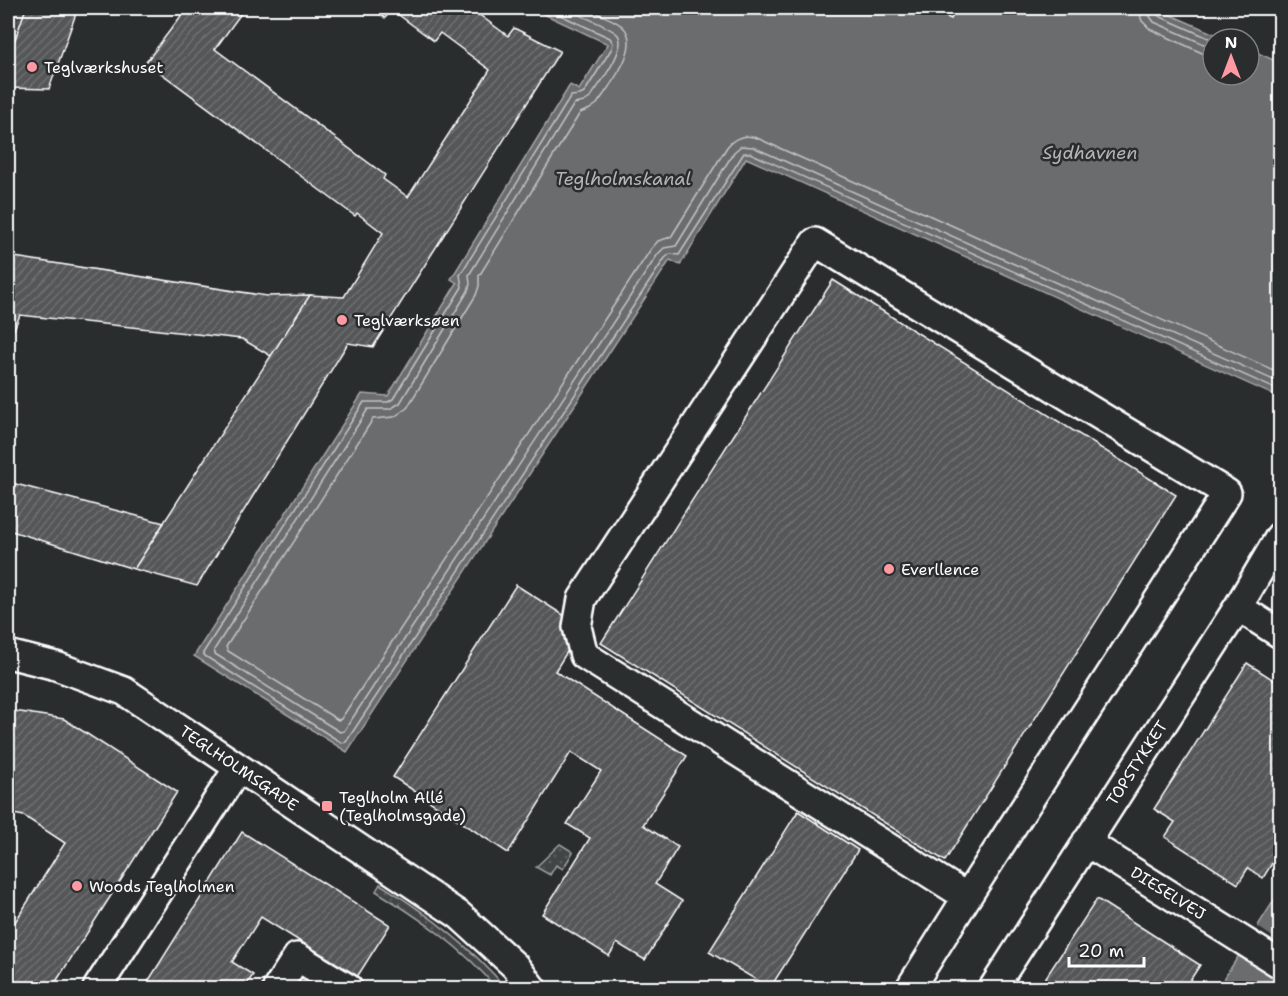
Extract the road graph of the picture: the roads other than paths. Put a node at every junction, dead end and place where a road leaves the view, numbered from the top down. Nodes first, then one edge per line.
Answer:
1 (1281, 537) edge
2 (1238, 607) junction
3 (1281, 634) edge
4 (8, 654) edge
5 (238, 768) junction
6 (1086, 842) junction
7 (967, 897) junction
8 (1281, 964) edge
9 (97, 988) edge
10 (277, 988) edge
11 (348, 988) edge
12 (532, 988) edge
13 (910, 988) edge
14 (993, 988) edge

1 - 2 street, TOPSTYKKET
2 - 3 street
2 - 6 street, TOPSTYKKET
4 - 5 street, TEGLHOLMSGADE
5 - 9 street
5 - 12 street, TEGLHOLMSGADE
6 - 8 street, DIESELVEJ
6 - 14 street, TOPSTYKKET
7 - 7 street
7 - 13 street
10 - 11 street

